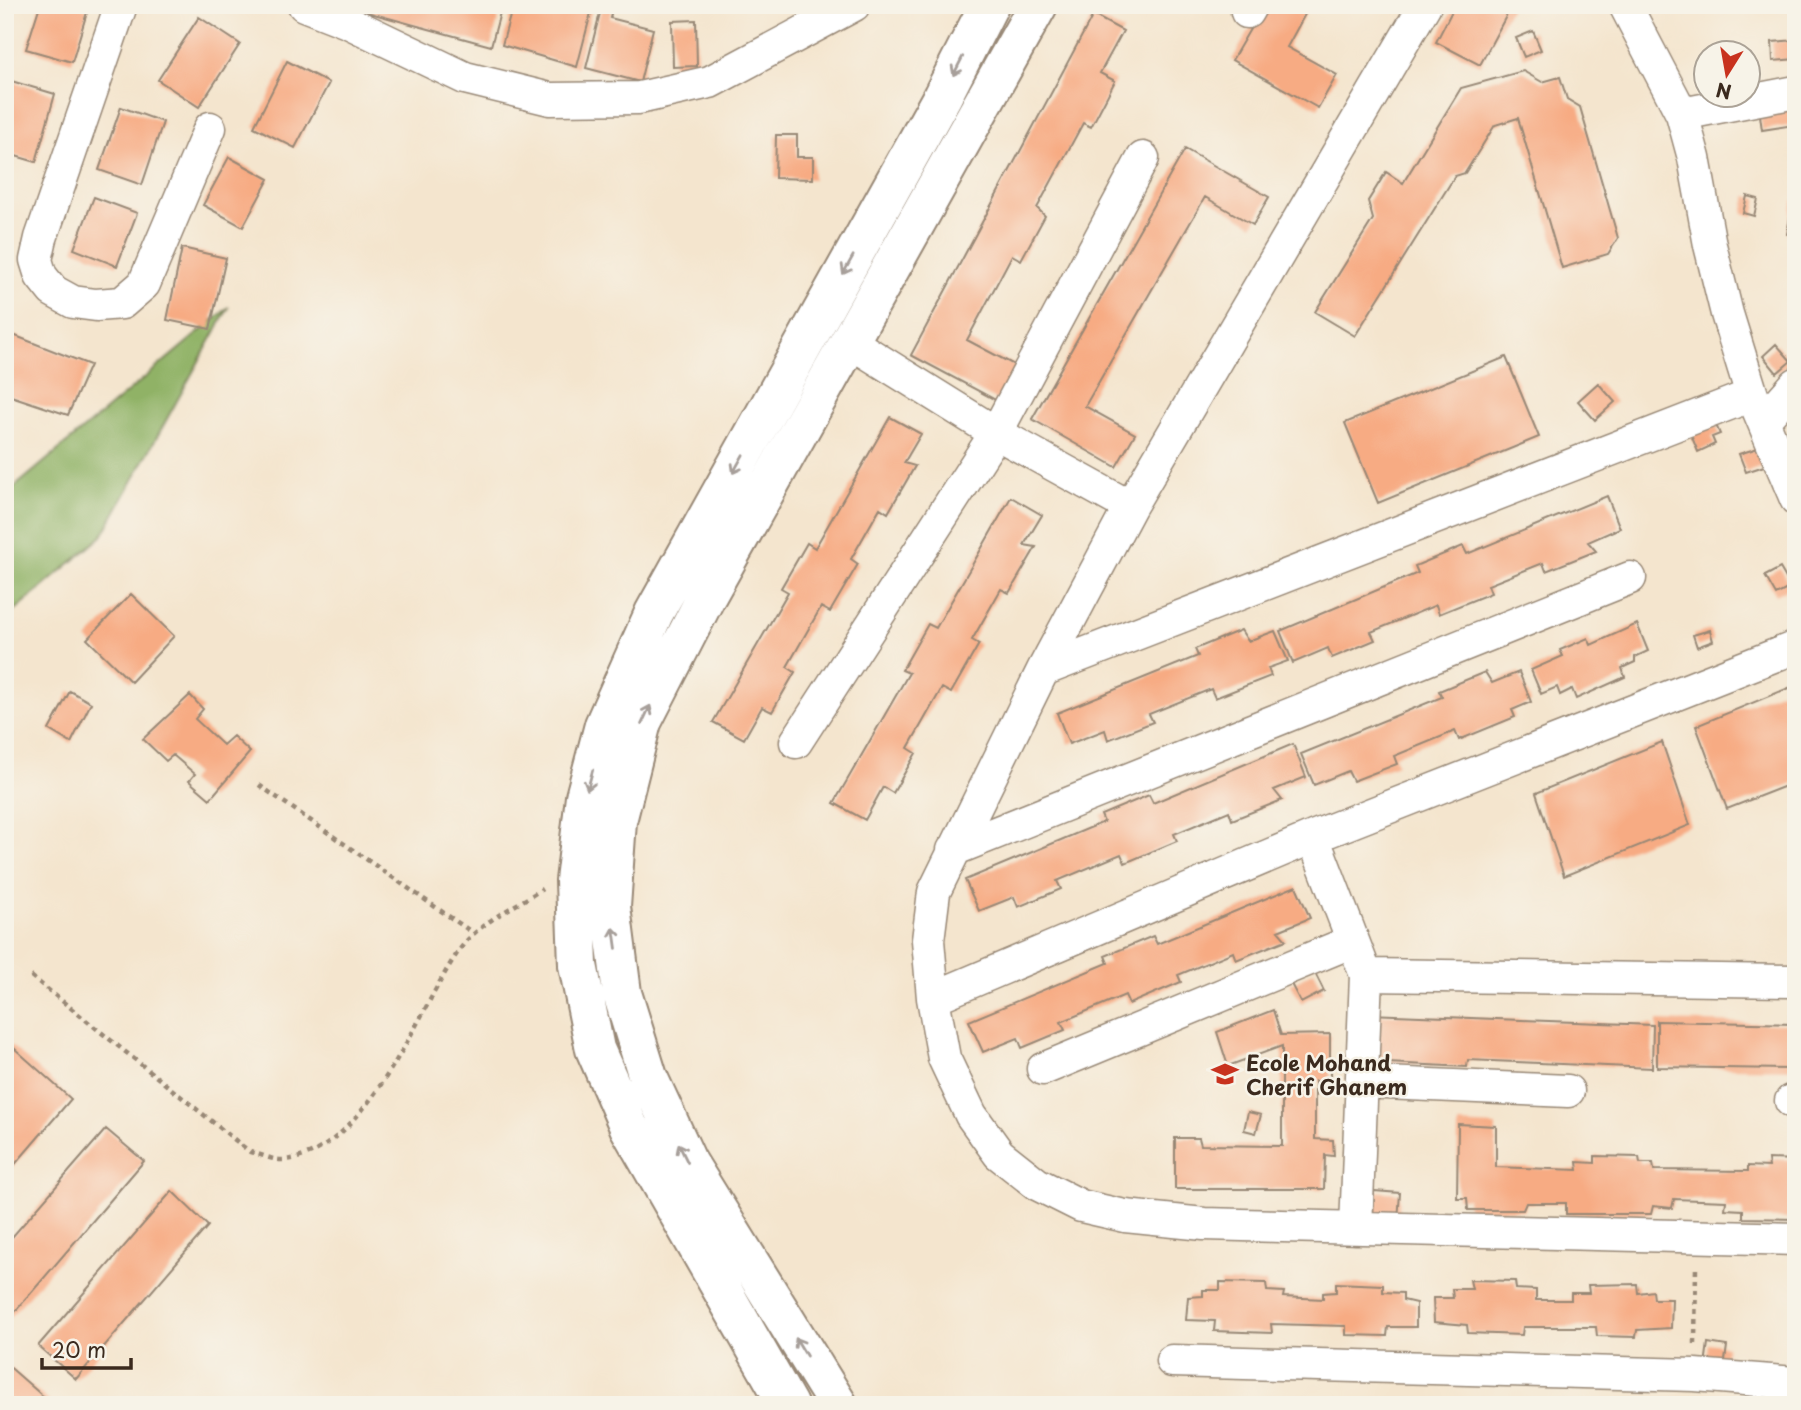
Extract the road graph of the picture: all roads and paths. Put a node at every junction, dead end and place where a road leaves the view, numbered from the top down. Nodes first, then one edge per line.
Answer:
1 (121, 5) edge
2 (304, 5) edge
3 (854, 5) edge
4 (1425, 5) edge
5 (1625, 5) edge
6 (987, 9) edge
7 (1031, 19) edge
8 (1796, 92) edge
9 (1682, 114) junction
10 (210, 128) dead end
11 (1143, 158) dead end
12 (850, 342) junction
13 (1796, 384) edge
14 (1757, 408) junction
15 (996, 433) junction
16 (1796, 499) edge
17 (1130, 507) junction
18 (1630, 578) dead end
19 (1796, 647) edge
20 (1042, 670) junction
21 (796, 742) dead end
22 (259, 785) dead end
23 (1313, 837) junction
24 (953, 850) junction
25 (577, 867) junction
26 (473, 933) junction
27 (1353, 941) junction
28 (1366, 975) junction
29 (31, 976) dead end
30 (1796, 981) edge
31 (933, 998) junction
32 (1043, 1069) dead end
33 (1362, 1082) junction
34 (1568, 1091) dead end
35 (1356, 1228) junction
36 (1796, 1239) edge
37 (1696, 1261) dead end
38 (1695, 1347) dead end
39 (1172, 1361) dead end
40 (1796, 1383) edge
41 (788, 1405) edge
42 (838, 1405) edge

1 - 10 street
2 - 3 street
4 - 17 street
5 - 9 street
6 - 7 main road
6 -> 25 main road
7 - 12 main road
8 - 9 street
9 - 14 street
11 - 15 street
12 - 15 street
42 -> 12 main road
13 - 14 street
14 - 16 street
14 - 20 street
15 - 17 street
15 - 21 street
17 - 20 street
18 - 24 street
19 - 23 street
20 - 24 street
22 - 26 path
23 - 27 street
23 - 31 street
24 - 31 street
25 - 26 path
25 - 41 main road
26 - 29 path
27 - 28 street
27 - 32 street
28 - 30 street
28 - 33 street
31 - 35 street
33 - 34 street
33 - 35 street
35 - 36 street
37 - 38 path
39 - 40 street

